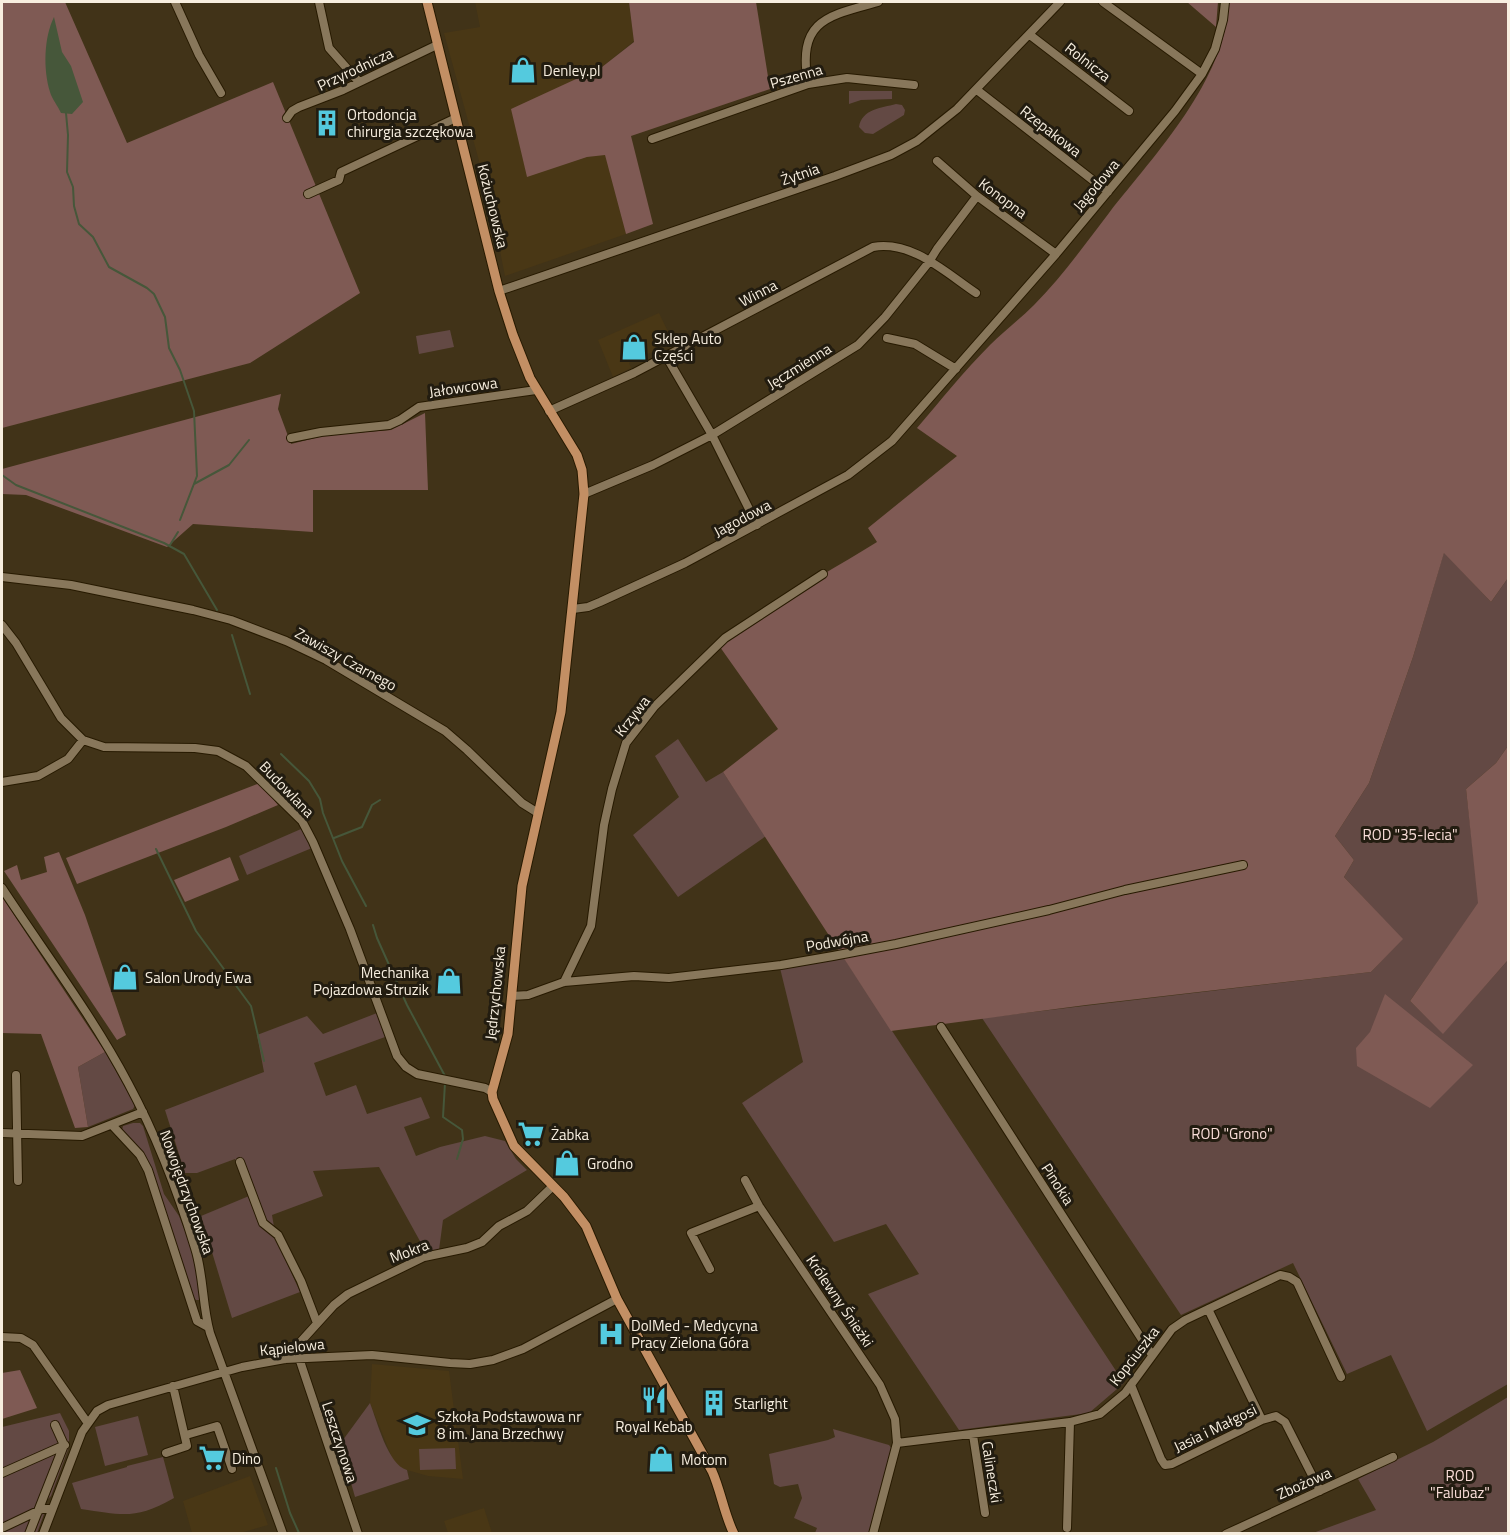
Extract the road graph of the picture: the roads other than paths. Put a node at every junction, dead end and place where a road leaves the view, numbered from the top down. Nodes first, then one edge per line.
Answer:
1 (175, 2) edge
2 (319, 2) edge
3 (427, 2) edge
4 (878, 2) edge
5 (1060, 2) edge
6 (1103, 2) edge
7 (1225, 2) edge
8 (1030, 35) junction
9 (437, 45) junction
10 (1202, 74) junction
11 (359, 82) junction
12 (808, 84) junction
13 (914, 85) dead end
14 (977, 90) junction
15 (221, 93) dead end
16 (1129, 111) dead end
17 (287, 118) dead end
18 (456, 118) junction
19 (652, 139) dead end
20 (937, 161) dead end
21 (1108, 192) junction
22 (308, 194) dead end
23 (977, 196) junction
24 (1056, 254) junction
25 (929, 262) junction
26 (499, 291) junction
27 (976, 293) dead end
28 (887, 338) dead end
29 (666, 356) junction
30 (956, 369) junction
31 (536, 390) junction
32 (549, 411) junction
33 (712, 435) junction
34 (291, 438) dead end
35 (584, 494) junction
36 (757, 525) junction
37 (823, 574) dead end
38 (2, 577) edge
39 (573, 609) junction
40 (2, 625) edge
41 (83, 740) junction
42 (2, 782) edge
43 (538, 813) junction
44 (1243, 865) dead end
45 (2, 888) edge
46 (564, 982) junction
47 (512, 996) junction
48 (941, 1027) dead end
49 (16, 1075) dead end
50 (492, 1092) junction
51 (143, 1112) junction
52 (112, 1125) junction
53 (2, 1133) edge
54 (17, 1133) junction
55 (240, 1162) dead end
56 (745, 1180) dead end
57 (18, 1181) dead end
58 (553, 1186) junction
59 (759, 1206) junction
60 (710, 1269) dead end
61 (617, 1299) junction
62 (1208, 1309) junction
63 (317, 1323) junction
64 (208, 1327) junction
65 (2, 1336) edge
66 (1152, 1355) junction
67 (298, 1358) junction
68 (285, 1359) junction
69 (224, 1373) junction
70 (1341, 1377) dead end
71 (1131, 1385) junction
72 (173, 1386) junction
73 (1262, 1420) junction
74 (87, 1422) junction
75 (1070, 1422) junction
76 (55, 1425) dead end
77 (973, 1435) junction
78 (186, 1436) junction
79 (78, 1441) junction
80 (897, 1443) junction
81 (64, 1445) junction
82 (166, 1453) dead end
83 (1393, 1457) dead end
84 (232, 1469) dead end
85 (2, 1473) edge
86 (1320, 1491) junction
87 (52, 1509) junction
88 (37, 1512) junction
89 (985, 1513) dead end
90 (2, 1528) edge
91 (1067, 1528) dead end
92 (730, 1531) edge
93 (29, 1533) edge
94 (43, 1533) edge
95 (283, 1533) edge
96 (358, 1533) edge
97 (873, 1533) edge
98 (1226, 1533) edge

1 - 15 street
2 - 11 street
3 - 9 main road, Kożuchowska
4 - 12 street
5 - 8 street, Żytnia
6 - 10 street
7 - 10 street, Jagodowa
8 - 14 street, Żytnia
8 - 16 street, Rolnicza
9 - 11 street, Przyrodnicza
9 - 18 main road, Kożuchowska
10 - 21 street, Jagodowa
11 - 17 street, Przyrodnicza
12 - 13 street, Pszenna
12 - 19 street, Pszenna
14 - 21 street, Rzepakowa
14 - 26 street, Żytnia
18 - 22 street
18 - 26 main road, Kożuchowska
20 - 23 street, Konopna
21 - 24 street, Jagodowa
23 - 24 street, Konopna
23 - 25 street, Jęczmienna
24 - 30 street, Jagodowa
25 - 27 street, Winna
25 - 29 street, Winna
25 - 33 street, Jęczmienna
26 - 31 main road, Kożuchowska
28 - 30 street
29 - 32 street, Winna
29 - 33 street
30 - 36 street, Jagodowa
31 - 32 main road, Kożuchowska
31 - 34 street, Jałowcowa
32 - 35 main road, Jędrzychowska
33 - 35 street, Jęczmienna
33 - 36 street
35 - 39 main road, Jędrzychowska
36 - 39 street, Jagodowa
37 - 46 street, Krzywa
38 - 43 street, Zawiszy Czarnego
39 - 43 main road, Jędrzychowska
40 - 41 street
41 - 42 street
41 - 50 street, Budowlana
43 - 47 main road, Jędrzychowska
44 - 46 street, Podwójna
45 - 51 street, Nowojędrzychowska
46 - 47 street, Podwójna
47 - 50 main road, Jędrzychowska
48 - 66 street, Pinokia
49 - 54 street
50 - 58 main road
51 - 52 street
51 - 64 street, Nowojędrzychowska
52 - 54 street
52 - 64 street
53 - 54 street
54 - 57 street
55 - 63 street
56 - 59 street, Królewny Śnieżki
58 - 61 main road
58 - 63 street, Mokra
59 - 60 street
59 - 80 street, Królewny Śnieżki
61 - 67 street, Kąpielowa
61 - 92 main road
62 - 66 street, Kopciuszka
62 - 70 street, Kopciuszka
62 - 73 street
63 - 68 street, Mokra
64 - 69 street, Nowojędrzychowska
65 - 74 street
66 - 71 street, Kopciuszka
67 - 68 street, Kąpielowa
67 - 96 street, Leszczynowa
68 - 69 street, Kąpielowa
69 - 72 street, Kąpielowa
69 - 95 street, Nowojędrzychowska
71 - 73 street, Jasia i Małgosi
71 - 75 street, Kopciuszka
72 - 74 street, Kąpielowa
72 - 78 street
73 - 86 street, Jasia i Małgosi
74 - 79 street, Kąpielowa
75 - 77 street, Kopciuszka
75 - 91 street
76 - 81 street
77 - 80 street, Kopciuszka
77 - 89 street, Calineczki
78 - 82 street
78 - 84 street
79 - 81 street
79 - 87 street, Kąpielowa
80 - 97 street
81 - 85 street
81 - 88 street
83 - 86 street, Zbożowa
86 - 98 street, Zbożowa
87 - 88 street
87 - 94 street, Kąpielowa
88 - 90 street
88 - 93 street

